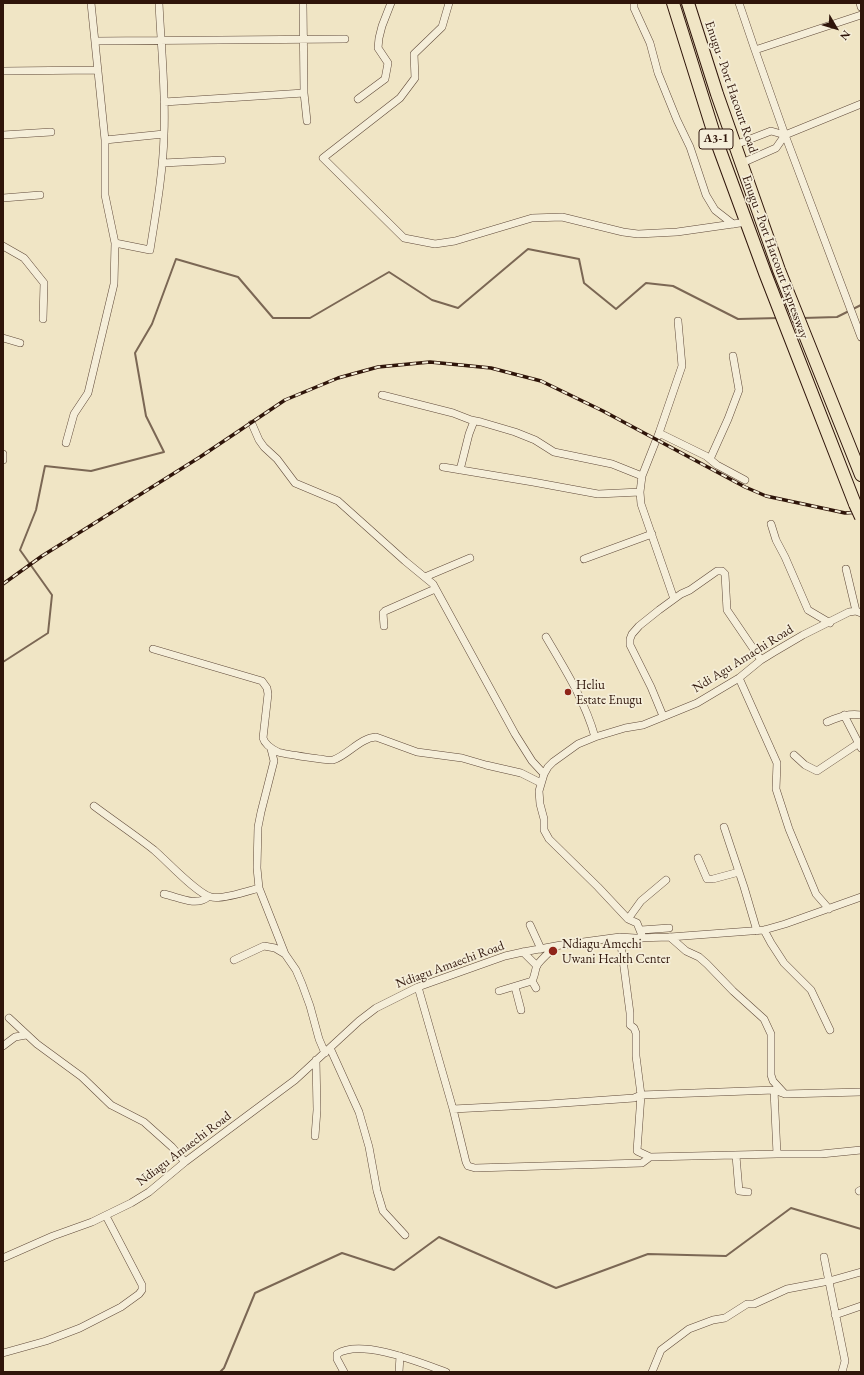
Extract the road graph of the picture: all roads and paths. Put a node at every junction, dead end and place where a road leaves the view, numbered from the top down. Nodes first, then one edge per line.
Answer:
1 (91, 3) edge
2 (159, 3) edge
3 (303, 3) edge
4 (391, 3) edge
5 (449, 3) edge
6 (634, 3) edge
7 (673, 3) edge
8 (688, 3) edge
9 (740, 3) edge
10 (860, 3) edge
11 (861, 7) edge
12 (861, 15) edge
13 (346, 39) dead end
14 (160, 40) junction
15 (304, 40) junction
16 (95, 41) junction
17 (755, 50) junction
18 (98, 70) junction
19 (3, 71) edge
20 (304, 93) junction
21 (358, 99) dead end
22 (164, 102) junction
23 (861, 104) edge
24 (307, 121) dead end
25 (51, 132) dead end
26 (164, 134) junction
27 (3, 135) edge
28 (785, 135) junction
29 (105, 140) junction
30 (735, 145) junction
31 (222, 160) dead end
32 (163, 163) junction
33 (742, 164) junction
34 (40, 195) dead end
35 (3, 198) edge
36 (747, 222) junction
37 (733, 224) junction
38 (116, 243) junction
39 (3, 246) edge
40 (43, 319) dead end
41 (678, 321) dead end
42 (860, 334) edge
43 (3, 338) edge
44 (20, 343) dead end
45 (733, 356) dead end
46 (382, 395) dead end
47 (474, 421) junction
48 (252, 424) dead end
49 (660, 433) junction
50 (66, 443) dead end
51 (3, 454) edge
52 (710, 459) junction
53 (3, 460) edge
54 (442, 467) dead end
55 (460, 470) junction
56 (861, 475) edge
57 (642, 476) junction
58 (745, 480) dead end
59 (640, 492) junction
60 (861, 517) edge
61 (771, 524) dead end
62 (652, 534) junction
63 (470, 558) dead end
64 (584, 559) dead end
65 (846, 569) dead end
66 (425, 577) junction
67 (435, 589) junction
68 (674, 599) junction
69 (858, 612) edge
70 (830, 622) junction
71 (384, 626) dead end
72 (546, 637) dead end
73 (153, 649) dead end
74 (761, 660) junction
75 (739, 678) junction
76 (844, 715) junction
77 (861, 715) edge
78 (663, 716) junction
79 (827, 722) dead end
80 (595, 737) junction
81 (860, 746) edge
82 (271, 749) junction
83 (283, 754) junction
84 (794, 755) dead end
85 (274, 761) junction
86 (544, 774) junction
87 (541, 783) junction
88 (94, 806) dead end
89 (724, 827) dead end
90 (698, 858) dead end
91 (739, 872) junction
92 (666, 880) dead end
93 (259, 888) junction
94 (164, 894) dead end
95 (208, 897) junction
96 (861, 897) edge
97 (829, 909) junction
98 (628, 919) junction
99 (530, 925) dead end
100 (669, 928) dead end
101 (640, 930) junction
102 (760, 930) junction
103 (620, 937) junction
104 (670, 937) junction
105 (643, 938) junction
106 (562, 945) junction
107 (541, 949) junction
108 (523, 952) junction
109 (285, 954) junction
110 (234, 960) dead end
111 (537, 966) junction
112 (532, 981) junction
113 (418, 987) junction
114 (515, 987) junction
115 (536, 988) dead end
116 (499, 991) dead end
117 (521, 1010) dead end
118 (9, 1018) dead end
119 (830, 1030) dead end
120 (26, 1035) junction
121 (3, 1046) edge
122 (327, 1050) junction
123 (316, 1060) junction
124 (774, 1090) junction
125 (861, 1092) edge
126 (786, 1094) junction
127 (642, 1095) junction
128 (453, 1109) junction
129 (315, 1136) dead end
130 (861, 1150) edge
131 (776, 1154) junction
132 (736, 1156) junction
133 (650, 1157) junction
134 (185, 1162) junction
135 (748, 1192) dead end
136 (106, 1216) junction
137 (405, 1235) dead end
138 (824, 1257) dead end
139 (3, 1258) edge
140 (861, 1272) edge
141 (829, 1281) junction
142 (861, 1306) edge
143 (835, 1315) junction
144 (3, 1353) edge
145 (400, 1356) junction
146 (344, 1372) edge
147 (399, 1372) edge
148 (446, 1372) edge
149 (652, 1372) edge
150 (842, 1372) edge

1 - 16 street
2 - 14 street
3 - 15 street
4 - 21 street
5 - 37 street
6 - 37 street
7 - 36 highway, Enugu - Port Harcourt Expressway / A3-1
8 - 30 highway, Enugu - Port Hacourt Road
9 - 17 street
10 - 11 street
12 - 17 street
13 - 15 street
14 - 15 street
14 - 16 street
14 - 22 street
15 - 20 street
16 - 18 street
17 - 28 street
18 - 19 street
18 - 29 street
20 - 22 street
20 - 24 street
22 - 26 street
23 - 28 street
25 - 27 street
26 - 29 street
26 - 32 street
28 - 30 street
28 - 33 street
28 - 42 street
29 - 38 street
30 - 33 highway, Enugu - Port Hacourt Road
31 - 32 street
32 - 38 street
33 - 56 highway, Enugu - Port Hacourt Road
34 - 35 street
36 - 37 street
36 - 60 highway, Enugu - Port Harcourt Expressway / A3-1, bridge
38 - 50 street
39 - 40 street
41 - 49 street
43 - 44 street
45 - 52 street
46 - 47 street
47 - 55 street
47 - 57 street
48 - 66 street
49 - 52 street
49 - 57 street
51 - 53 street
52 - 58 street
54 - 55 street
55 - 59 street
57 - 59 street
59 - 62 street
61 - 70 street
62 - 64 street
62 - 68 street
63 - 66 street
65 - 69 street
66 - 67 street
67 - 71 street
67 - 86 street
68 - 74 street
68 - 78 street
69 - 70 street, Ndi Agu Amachi Road
70 - 74 street, Ndi Agu Amachi Road
72 - 80 street
73 - 82 street
74 - 75 street, Ndi Agu Amachi Road
75 - 78 street, Ndi Agu Amachi Road
75 - 97 street
76 - 77 street
76 - 79 street
76 - 81 street
78 - 80 street, Ndi Agu Amachi Road
80 - 86 street, Ndi Agu Amachi Road
81 - 84 street
82 - 83 street
82 - 85 street
83 - 85 street
83 - 87 street
85 - 93 street
86 - 87 street, Ndi Agu Amachi Road
87 - 98 street, Ndi Agu Amachi Road
88 - 95 street
89 - 91 street
90 - 91 street
91 - 102 street
92 - 98 street
93 - 95 street
93 - 109 street
94 - 95 street
96 - 97 street, Ndiagu Amaechi Road
97 - 102 street, Ndiagu Amaechi Road
98 - 101 street, Ndi Agu Amachi Road
99 - 107 street
100 - 101 street
101 - 105 street, Ndi Agu Amachi Road
102 - 104 street, Ndiagu Amaechi Road
102 - 119 street
103 - 105 street, Ndiagu Amaechi Road
103 - 106 street, Ndiagu Amaechi Road
103 - 127 street
104 - 105 street, Ndiagu Amaechi Road
104 - 126 street
106 - 107 street, Ndiagu Amaechi Road
106 - 111 street
107 - 108 street, Ndiagu Amaechi Road
108 - 111 street
108 - 113 street, Ndiagu Amaechi Road
109 - 110 street
109 - 122 street
111 - 112 street
112 - 114 street
112 - 115 street
113 - 122 street, Ndiagu Amaechi Road
113 - 128 street
114 - 116 street
114 - 117 street
118 - 120 street
120 - 121 street
120 - 134 street
122 - 123 street, Ndiagu Amaechi Road
122 - 137 street
123 - 129 street
123 - 134 street, Ndiagu Amaechi Road
124 - 126 street
124 - 127 street
124 - 131 street
125 - 126 street
127 - 128 street
127 - 133 street
128 - 133 street
130 - 131 street
131 - 132 street
132 - 133 street
132 - 135 street
134 - 136 street, Ndiagu Amaechi Road
136 - 139 street, Ndiagu Amaechi Road
136 - 144 street
138 - 141 street
140 - 141 street
141 - 143 street
141 - 149 street
142 - 143 street
143 - 150 street
145 - 146 street
145 - 147 street
145 - 148 street

